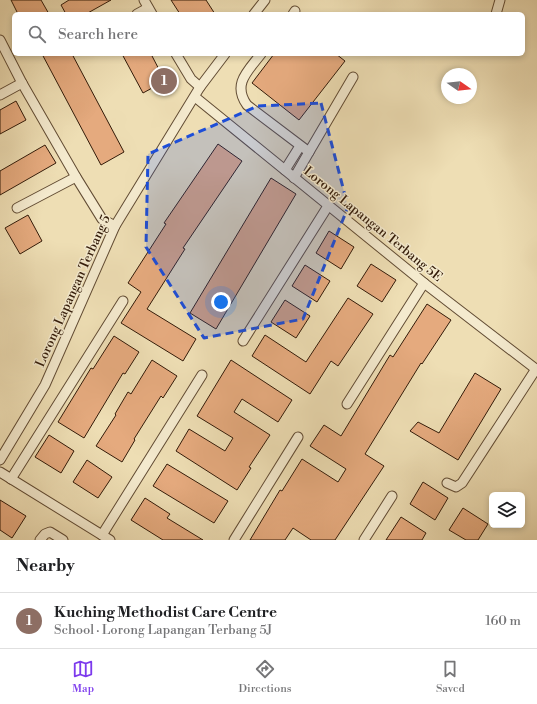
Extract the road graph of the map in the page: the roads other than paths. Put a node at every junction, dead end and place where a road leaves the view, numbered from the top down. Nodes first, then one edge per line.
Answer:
1 (265, 0) edge
2 (500, 0) edge
3 (256, 12) edge
4 (497, 12) edge
5 (0, 40) edge
6 (177, 56) edge
7 (223, 56) edge
8 (260, 56) edge
9 (353, 77) dead end
10 (22, 83) junction
11 (200, 87) junction
12 (0, 94) edge
13 (195, 97) junction
14 (300, 146) junction
15 (309, 152) junction
16 (284, 170) junction
17 (76, 177) junction
18 (294, 178) junction
19 (328, 206) junction
20 (17, 208) dead end
21 (115, 226) junction
22 (424, 282) junction
23 (123, 301) dead end
24 (243, 341) dead end
25 (537, 370) edge
26 (202, 375) dead end
27 (347, 404) dead end
28 (298, 437) dead end
29 (0, 460) edge
30 (0, 472) edge
31 (11, 479) junction
32 (447, 483) dead end
33 (392, 496) dead end
34 (106, 537) edge
35 (40, 540) edge
36 (63, 540) edge
37 (234, 540) edge
38 (364, 540) edge

1 - 3 street
2 - 4 street
5 - 10 street
6 - 11 street
7 - 11 street, Lorong Lapangan Terbang 5
8 - 14 street
9 - 15 street
10 - 12 street
10 - 17 street
11 - 13 street, Lorong Lapangan Terbang 5
13 - 16 street, Lorong Lapangan Terbang 5E
13 - 21 street, Lorong Lapangan Terbang 5
14 - 15 street
14 - 16 street
15 - 18 street
16 - 18 street, Lorong Lapangan Terbang 5E
17 - 20 street
17 - 21 street
18 - 19 street, Lorong Lapangan Terbang 5E
19 - 22 street, Lorong Lapangan Terbang 5E
19 - 24 street
21 - 29 street, Lorong Lapangan Terbang 5
22 - 25 street, Lorong Lapangan Terbang 5E
22 - 27 street
23 - 31 street
25 - 32 street
26 - 34 street
28 - 37 street
30 - 31 street
31 - 34 street
33 - 38 street
35 - 36 street

